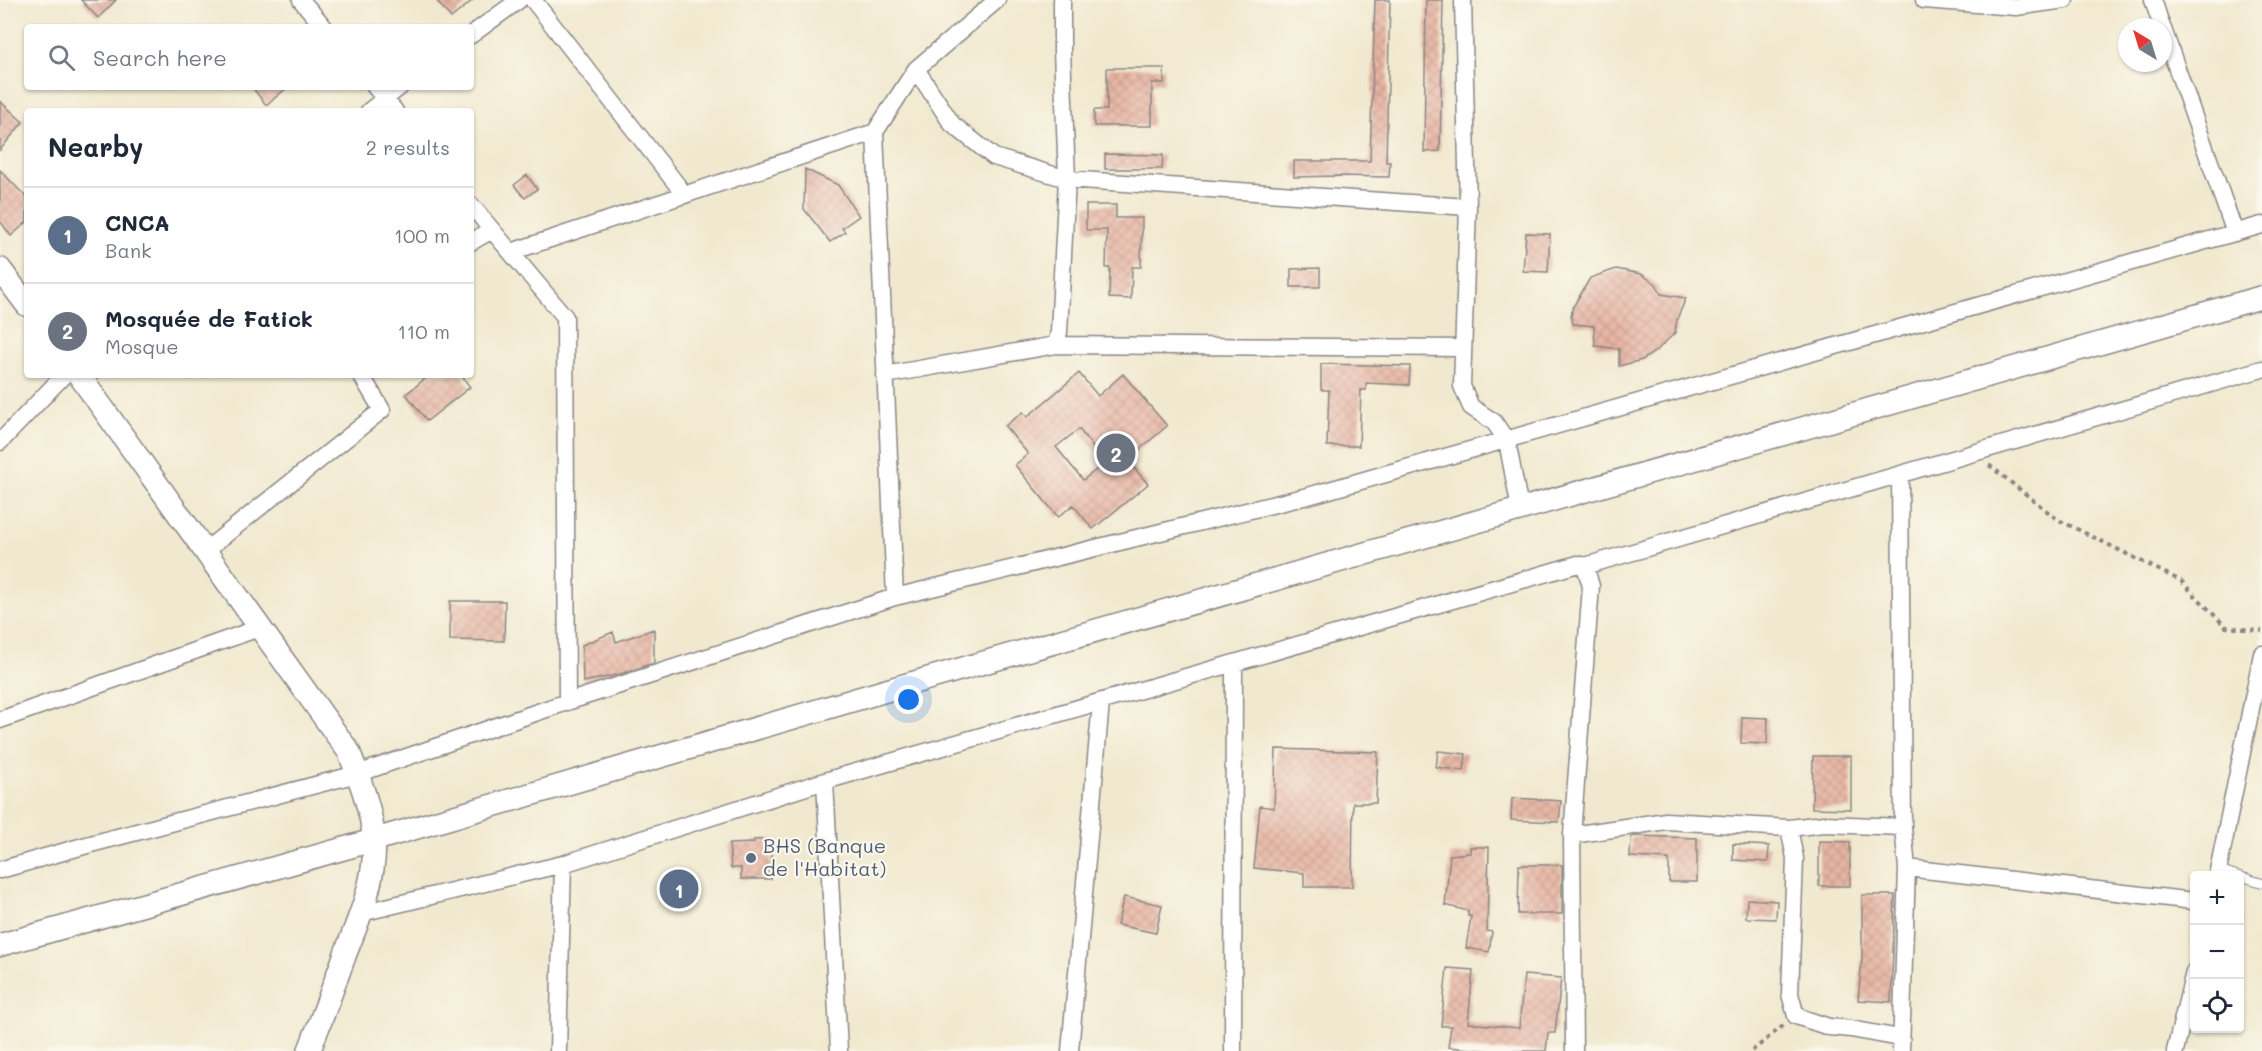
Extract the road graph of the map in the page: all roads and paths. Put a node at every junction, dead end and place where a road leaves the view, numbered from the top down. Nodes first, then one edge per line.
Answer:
1 (301, 0) edge
2 (519, 0) edge
3 (533, 0) edge
4 (997, 0) edge
5 (1062, 0) edge
6 (1462, 0) edge
7 (1924, 0) edge
8 (2066, 0) edge
9 (2152, 0) edge
10 (2159, 18) edge
11 (321, 24) edge
12 (474, 33) edge
13 (2172, 54) edge
14 (916, 69) junction
15 (875, 132) junction
16 (1067, 179) junction
17 (685, 195) junction
18 (1467, 207) junction
19 (474, 209) edge
20 (2262, 225) edge
21 (492, 230) junction
22 (2235, 233) junction
23 (474, 240) edge
24 (511, 252) junction
25 (0, 269) edge
26 (2262, 297) edge
27 (24, 301) edge
28 (1056, 345) junction
29 (1463, 348) junction
30 (2262, 369) edge
31 (885, 375) junction
32 (61, 378) edge
33 (81, 378) edge
34 (363, 378) edge
35 (1507, 441) junction
36 (0, 442) edge
37 (1974, 453) junction
38 (1900, 475) junction
39 (1520, 509) junction
40 (206, 550) junction
41 (1585, 566) junction
42 (895, 597) junction
43 (259, 628) junction
44 (2262, 631) edge
45 (2262, 654) edge
46 (1234, 663) junction
47 (567, 702) junction
48 (1101, 702) junction
49 (0, 720) edge
50 (357, 774) junction
51 (825, 781) junction
52 (1903, 827) junction
53 (1789, 828) junction
54 (1572, 836) junction
55 (374, 840) junction
56 (563, 864) junction
57 (1907, 868) junction
58 (0, 870) edge
59 (2217, 871) edge
60 (2244, 878) edge
61 (2262, 883) edge
62 (2190, 901) edge
63 (361, 913) junction
64 (0, 945) edge
65 (2192, 979) edge
66 (1796, 1016) junction
67 (1901, 1045) edge
68 (309, 1051) edge
69 (558, 1051) edge
70 (839, 1051) edge
71 (1070, 1051) edge
72 (1233, 1051) edge
73 (1574, 1051) edge
74 (1752, 1051) edge
75 (2175, 1051) edge

1 - 11 street
2 - 12 street
3 - 17 street
4 - 14 street
5 - 16 street
6 - 18 street
7 - 8 street
9 - 10 street
13 - 22 street
14 - 15 street
14 - 16 street
15 - 17 street
15 - 31 street
16 - 18 street
16 - 28 street
17 - 24 street
18 - 29 street
19 - 21 street
20 - 22 street
21 - 23 street
21 - 24 street
22 - 35 street
24 - 47 street
25 - 27 street
26 - 39 street
28 - 29 street
28 - 31 street
29 - 35 street
30 - 37 street
31 - 42 street
32 - 36 street
33 - 40 street
34 - 40 street
35 - 39 street
35 - 42 street
37 - 38 street
37 - 44 path
38 - 41 street
38 - 52 street
39 - 55 street
40 - 43 street
41 - 46 street
41 - 54 street
42 - 47 street
43 - 49 street
43 - 50 street
45 - 59 street
46 - 48 street
46 - 72 street
47 - 50 street
48 - 51 street
48 - 71 street
50 - 55 street
50 - 58 street
51 - 56 street
51 - 70 street
52 - 53 street
52 - 57 street
53 - 54 street
53 - 66 street
54 - 73 street
55 - 63 street
55 - 64 street
56 - 63 street
56 - 69 street
57 - 62 street
57 - 67 street
60 - 61 lane
63 - 68 street
65 - 75 street
66 - 67 street
66 - 74 path

